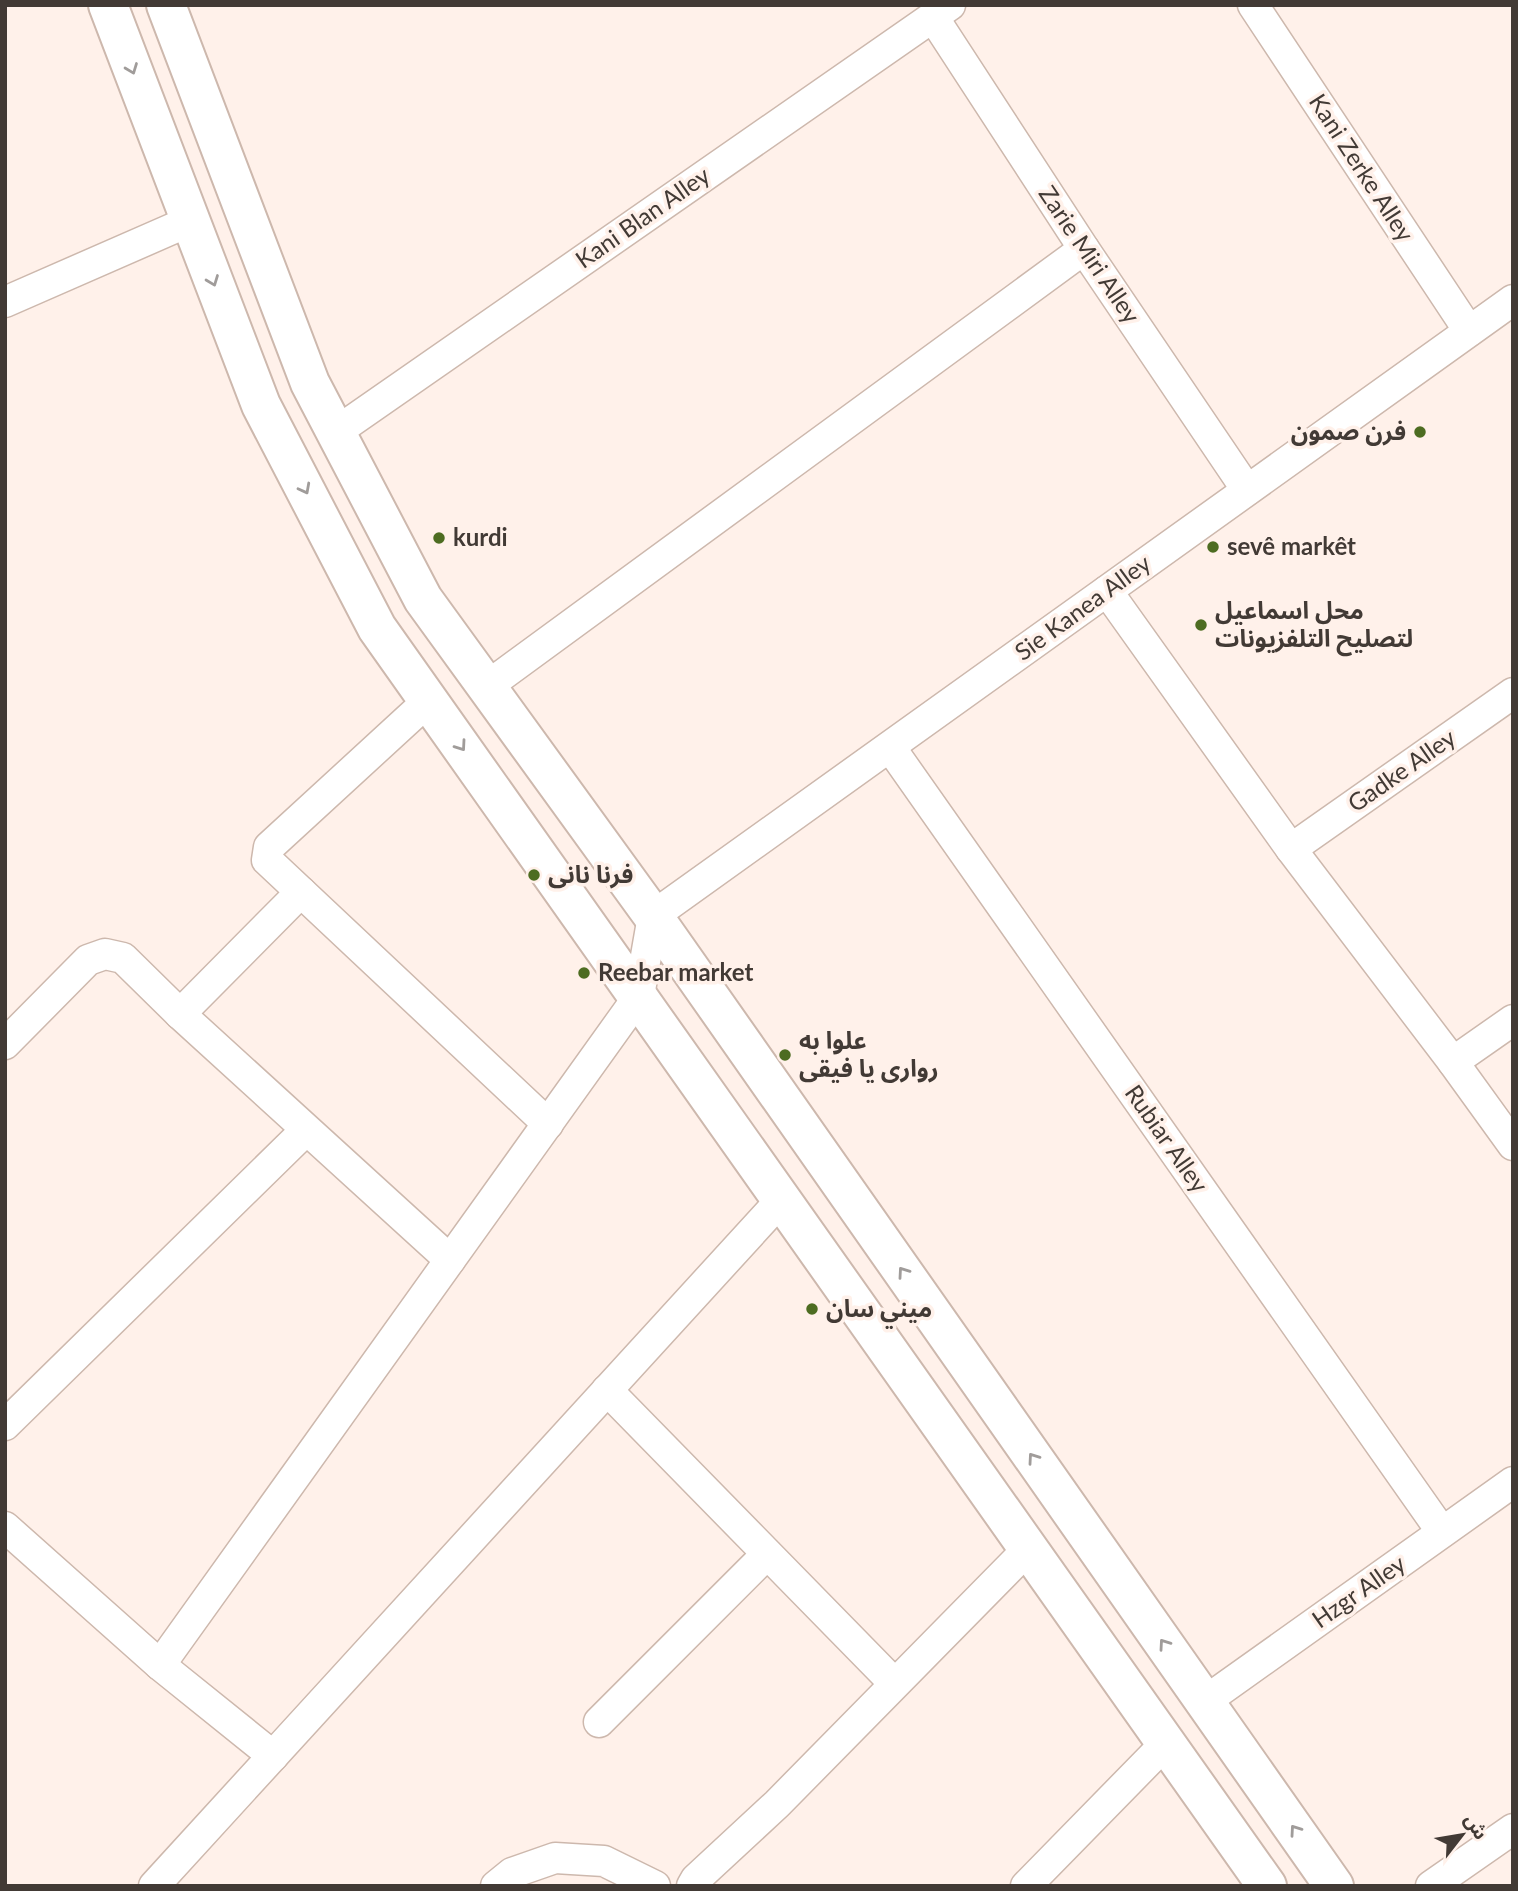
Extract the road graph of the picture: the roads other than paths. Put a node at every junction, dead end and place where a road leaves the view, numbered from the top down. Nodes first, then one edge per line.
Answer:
1 (108, 5) edge
2 (166, 5) edge
3 (1253, 5) edge
4 (942, 11) edge
5 (190, 221) junction
6 (1084, 248) junction
7 (1513, 300) edge
8 (5, 302) edge
9 (1469, 331) junction
10 (336, 432) junction
11 (1247, 490) junction
12 (1107, 591) junction
13 (486, 687) junction
14 (1513, 693) edge
15 (428, 701) junction
16 (890, 747) junction
17 (1291, 849) junction
18 (301, 892) junction
19 (653, 916) junction
20 (639, 996) junction
21 (180, 1014) junction
22 (1513, 1020) edge
23 (5, 1044) edge
24 (1453, 1062) junction
25 (548, 1124) junction
26 (306, 1130) junction
27 (1513, 1146) edge
28 (782, 1199) junction
29 (450, 1260) junction
30 (607, 1390) junction
31 (5, 1425) edge
32 (1513, 1482) edge
33 (5, 1527) edge
34 (1442, 1532) junction
35 (1029, 1548) junction
36 (767, 1553) junction
37 (160, 1665) junction
38 (894, 1683) junction
39 (1204, 1702) junction
40 (599, 1722) dead end
41 (1166, 1743) junction
42 (273, 1756) junction
43 (1513, 1829) edge
44 (154, 1886) edge
45 (496, 1886) edge
46 (655, 1886) edge
47 (692, 1886) edge
48 (1026, 1886) edge
49 (1267, 1886) edge
50 (1334, 1886) edge
51 (1431, 1886) edge

1 -> 5 main road
2 - 10 main road
3 - 9 street, Kani Zerke Alley
4 - 6 street, Zarie Miri Alley
4 - 10 street, Kani Blan Alley
5 - 8 street
5 -> 15 main road
6 - 11 street, Zarie Miri Alley
6 - 13 street
7 - 9 street, Sie Kanea Alley
9 - 11 street, Sie Kanea Alley
10 - 13 main road
11 - 12 street, Sie Kanea Alley
12 - 16 street, Sie Kanea Alley
12 - 17 street
13 - 19 main road
14 - 17 street, Gadke Alley
15 - 18 street
15 -> 20 main road
16 - 19 street, Sie Kanea Alley
16 - 34 street, Rubiar Alley
17 - 24 street
18 - 21 street
18 - 25 street
19 - 20 street
39 -> 19 main road
20 - 25 street
20 - 28 main road
21 - 23 street
21 - 26 street
22 - 24 street
24 - 27 street
25 - 29 street
26 - 29 street
26 - 31 street
28 - 30 street
28 - 35 main road
29 - 37 street
30 - 36 street
30 - 42 street
32 - 34 street, Hzgr Alley
33 - 37 street
34 - 39 street, Hzgr Alley
35 - 38 street
35 - 41 main road
36 - 38 street
36 - 40 street
37 - 42 street
38 - 47 street
50 -> 39 main road
41 - 48 street
41 - 49 main road
42 - 44 street
43 - 51 street
45 - 46 street

